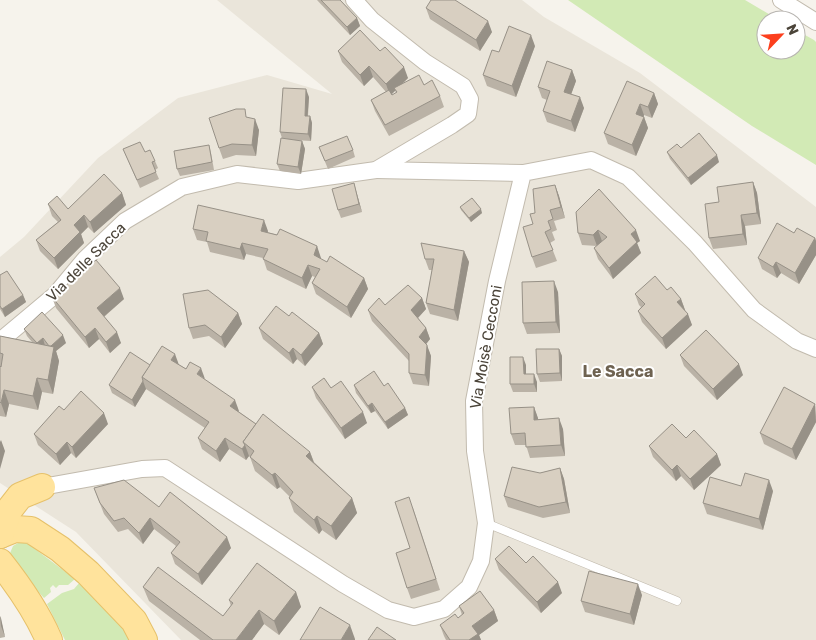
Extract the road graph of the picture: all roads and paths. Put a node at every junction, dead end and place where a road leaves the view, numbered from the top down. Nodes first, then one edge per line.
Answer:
1 (354, 0) edge
2 (781, 0) edge
3 (816, 22) edge
4 (376, 170) junction
5 (524, 173) junction
6 (0, 341) edge
7 (816, 349) edge
8 (42, 488) joint
9 (13, 512) edge
10 (486, 523) junction
11 (0, 535) edge
12 (0, 562) edge
13 (677, 601) dead end
14 (49, 640) edge
15 (144, 640) edge

1 - 4 street, Via delle Sacca
2 - 3 street
4 - 5 street
4 - 6 street, Via delle Sacca
5 - 7 street
5 - 10 street, Via Moisè Cecconi
8 - 9 main road
8 - 10 street, Via Moisè Cecconi
9 - 11 main road
9 - 15 main road
10 - 13 lane
12 - 14 main road

